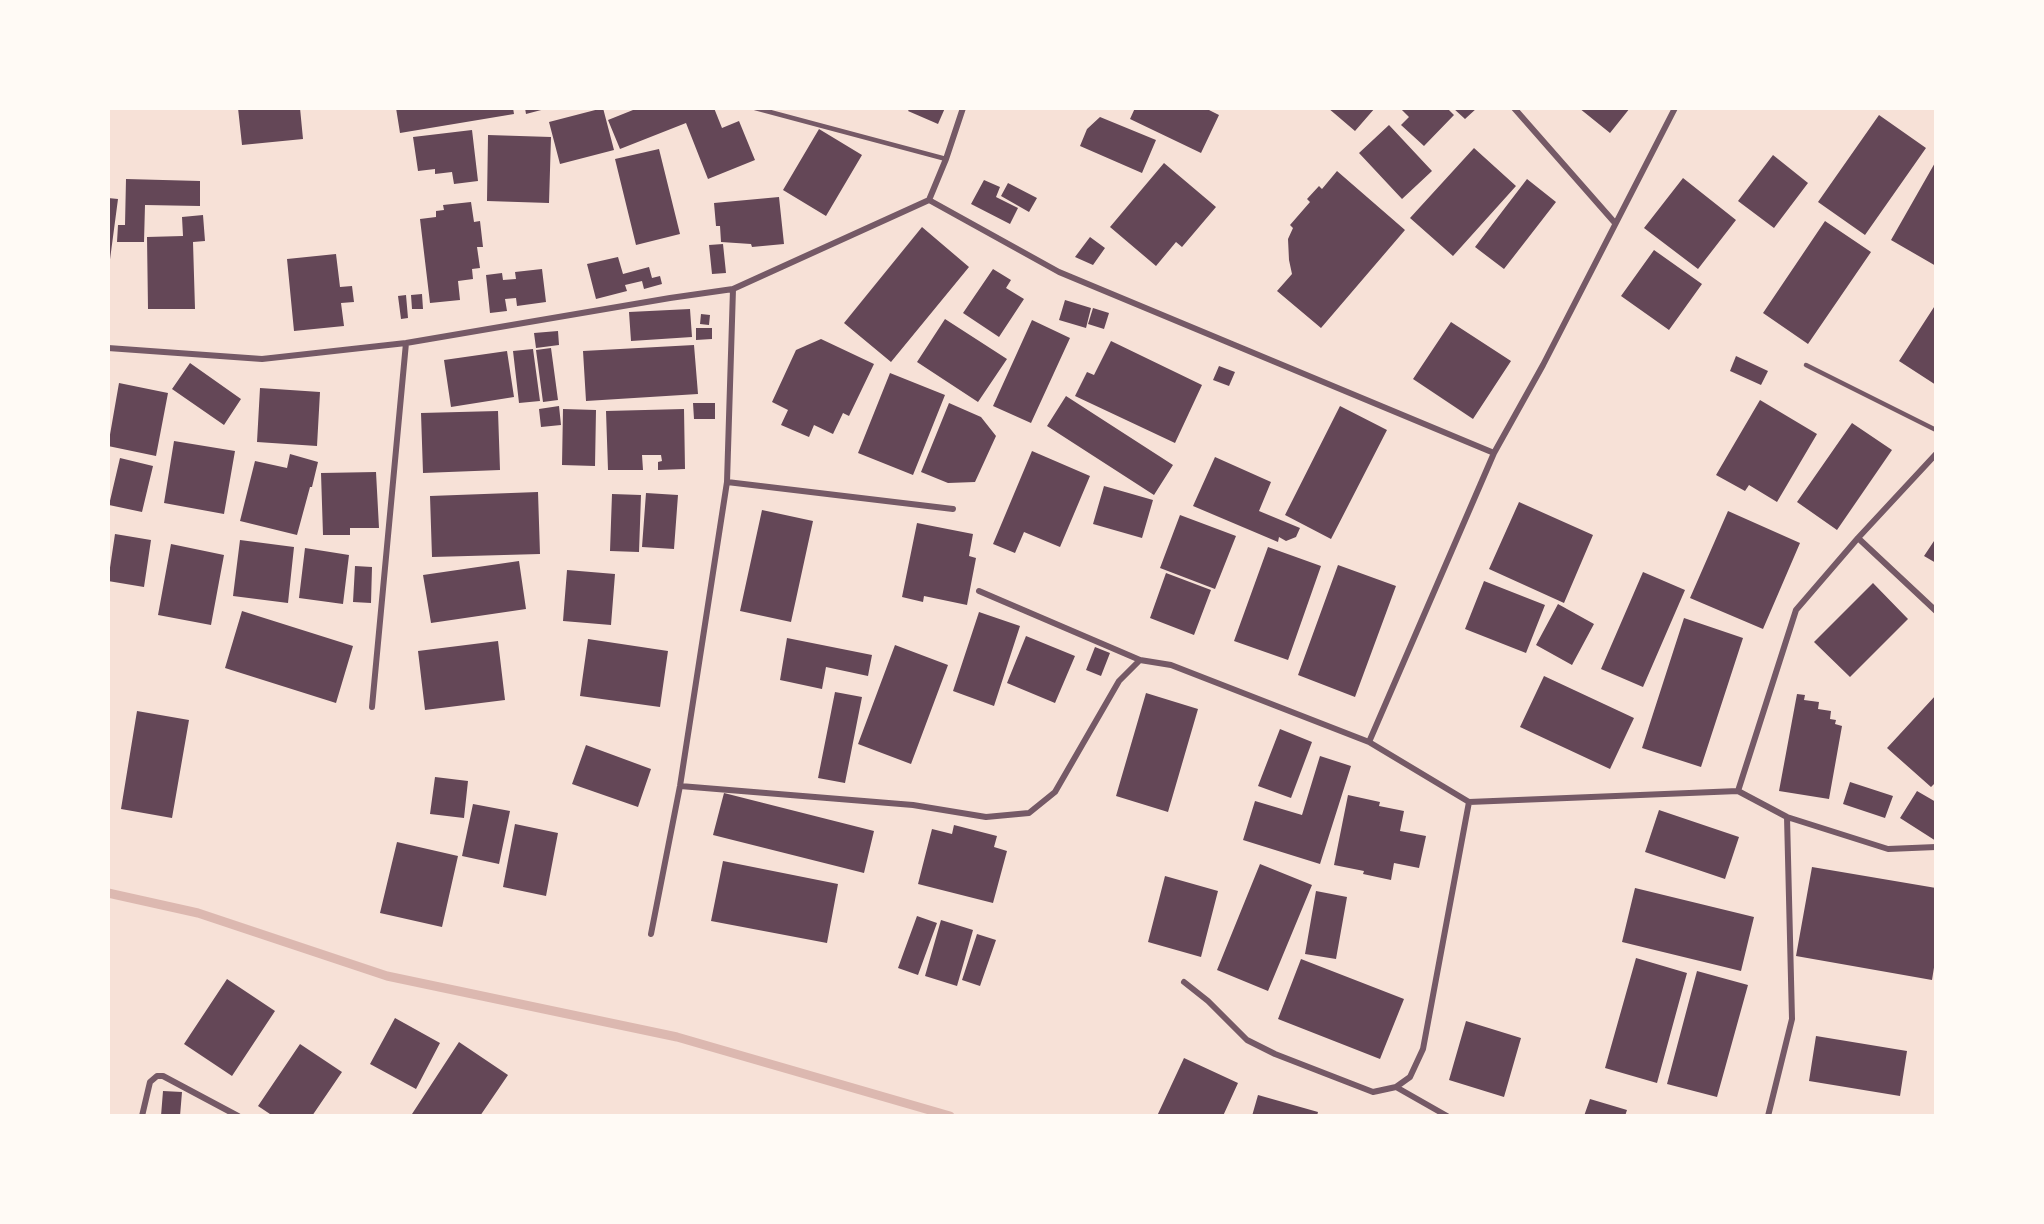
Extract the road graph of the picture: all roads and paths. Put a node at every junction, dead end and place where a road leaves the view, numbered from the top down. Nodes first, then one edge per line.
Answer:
1 (755, 108) edge
2 (963, 108) edge
3 (1514, 108) edge
4 (1674, 108) edge
5 (946, 159) junction
6 (929, 200) junction
7 (1615, 223) junction
8 (733, 289) junction
9 (406, 344) junction
10 (108, 348) edge
11 (1806, 365) dead end
12 (1936, 430) edge
13 (1494, 453) junction
14 (1936, 454) edge
15 (727, 482) junction
16 (953, 509) dead end
17 (1858, 538) junction
18 (979, 591) dead end
19 (1936, 611) edge
20 (1140, 660) junction
21 (372, 707) dead end
22 (1369, 742) junction
23 (680, 786) junction
24 (1738, 791) junction
25 (1469, 802) junction
26 (1787, 817) junction
27 (1936, 847) edge
28 (651, 934) dead end
29 (1185, 982) dead end
30 (1396, 1087) junction
31 (142, 1116) edge
32 (238, 1116) edge
33 (1447, 1116) edge
34 (1768, 1116) edge

1 - 5 lane
2 - 5 street
3 - 7 street
4 - 7 street
5 - 6 street
6 - 8 street
6 - 13 street
7 - 13 street
8 - 9 street
8 - 15 street
9 - 10 street
9 - 21 street
11 - 12 lane
13 - 22 street
14 - 17 street
15 - 16 street
15 - 23 street
17 - 19 street
17 - 24 street
18 - 20 street
20 - 22 street
20 - 23 street
22 - 25 street
23 - 28 street
24 - 25 street
24 - 26 street
25 - 30 street
26 - 27 street
26 - 34 street
29 - 30 street
30 - 33 street
31 - 32 street

